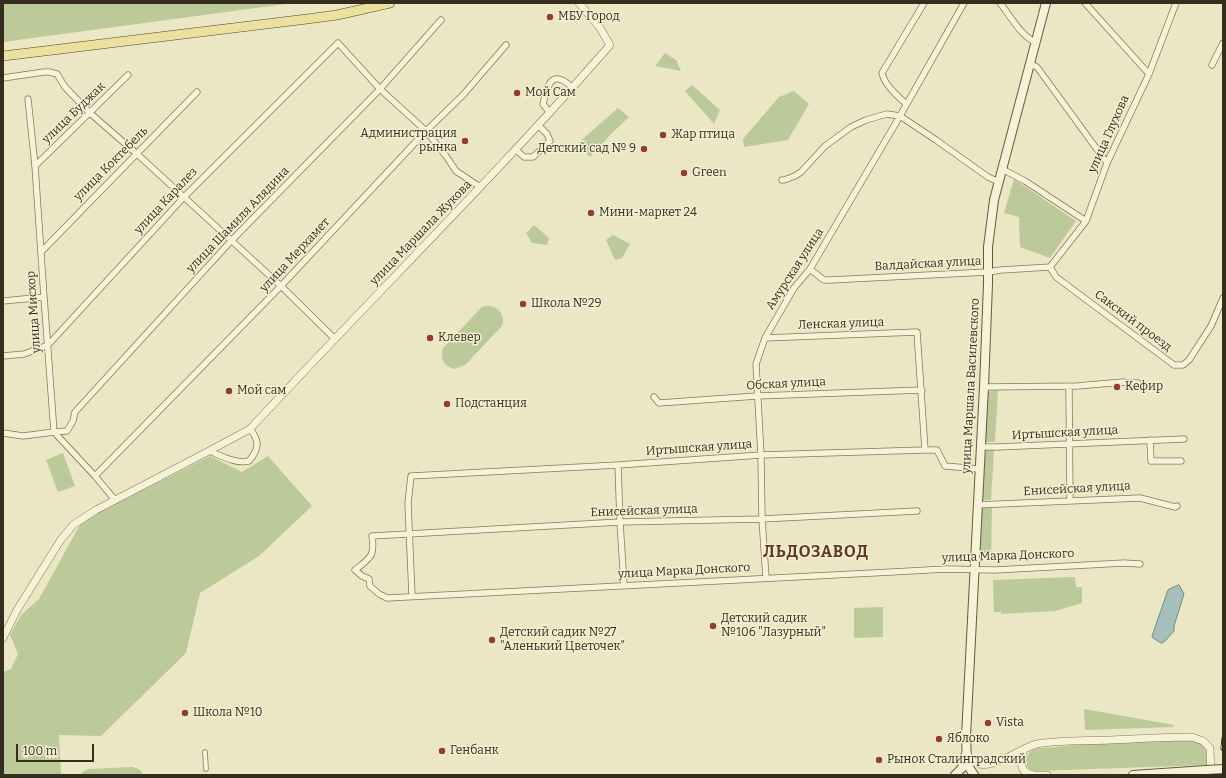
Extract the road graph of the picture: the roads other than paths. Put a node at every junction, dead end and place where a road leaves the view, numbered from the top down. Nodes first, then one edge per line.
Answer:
1 (390, 3) edge
2 (579, 3) edge
3 (924, 3) edge
4 (964, 3) edge
5 (1000, 3) edge
6 (1046, 3) edge
7 (1085, 3) edge
8 (1169, 3) edge
9 (1175, 6) edge
10 (441, 20) dead end
11 (1036, 42) junction
12 (1223, 43) edge
13 (506, 45) dead end
14 (3, 56) edge
15 (1030, 64) junction
16 (1212, 65) dead end
17 (1149, 74) junction
18 (128, 75) dead end
19 (3, 78) edge
20 (573, 88) junction
21 (380, 89) junction
22 (197, 92) dead end
23 (28, 99) dead end
24 (906, 104) junction
25 (90, 113) junction
26 (550, 113) junction
27 (900, 116) junction
28 (538, 125) junction
29 (426, 132) junction
30 (515, 149) junction
31 (137, 154) junction
32 (1107, 163) junction
33 (35, 166) junction
34 (1002, 169) junction
35 (782, 180) dead end
36 (999, 182) junction
37 (480, 187) junction
38 (184, 197) junction
39 (1086, 221) junction
40 (231, 241) junction
41 (41, 252) junction
42 (1050, 267) junction
43 (810, 269) junction
44 (988, 272) junction
45 (281, 286) junction
46 (44, 297) junction
47 (1223, 298) edge
48 (3, 301) edge
49 (335, 338) junction
50 (765, 338) junction
51 (48, 345) junction
52 (3, 356) edge
53 (1138, 383) dead end
54 (1069, 386) junction
55 (984, 387) junction
56 (922, 390) junction
57 (757, 396) junction
58 (654, 397) dead end
59 (247, 431) junction
60 (54, 432) junction
61 (3, 433) edge
62 (1184, 439) dead end
63 (1150, 440) junction
64 (1070, 444) junction
65 (980, 447) junction
66 (925, 450) junction
67 (209, 451) junction
68 (761, 455) junction
69 (1180, 461) dead end
70 (618, 465) junction
71 (979, 469) junction
72 (95, 476) junction
73 (115, 500) junction
74 (1070, 501) junction
75 (977, 505) junction
76 (1177, 506) dead end
77 (917, 511) dead end
78 (762, 519) junction
79 (620, 522) junction
80 (409, 535) junction
81 (372, 536) joint
82 (1140, 564) dead end
83 (974, 569) junction
84 (766, 578) junction
85 (624, 585) junction
86 (412, 596) junction
87 (3, 638) edge
88 (1024, 748) junction
89 (205, 752) dead end
90 (966, 752) junction
91 (206, 769) dead end
92 (1223, 769) edge
93 (1209, 772) edge
94 (955, 775) edge
95 (974, 775) edge
96 (1047, 775) edge
97 (1133, 775) edge

1 - 14 main road
2 - 20 street, улица Маршала Жукова
3 - 24 street
4 - 24 street, Амурская улица
5 - 11 street
6 - 11 main road, улица Маршала Василевского
7 - 17 street
8 - 9 street
9 - 17 street, улица Глухова
10 - 21 street, улица Шамиля Алядина
11 - 15 main road, улица Маршала Василевского
12 - 16 street
13 - 29 street, улица Мерхамет
15 - 32 street
15 - 34 main road, улица Маршала Василевского
17 - 32 street, улица Глухова
18 - 25 street, улица Буджак
19 - 25 street
20 - 26 street, улица Маршала Жукова
20 - 26 street
21 - 29 street
21 - 38 street, улица Каралез
21 - 40 street, улица Шамиля Алядина
22 - 31 street, улица Коктебель
23 - 33 street, улица Мисхор
24 - 27 street, Амурская улица
25 - 31 street
25 - 33 street, улица Буджак
26 - 28 street, улица Маршала Жукова
27 - 35 street
27 - 36 street
27 - 43 street, Амурская улица
28 - 30 street, улица Маршала Жукова
28 - 30 street
29 - 37 street
29 - 45 street, улица Мерхамет
30 - 37 street, улица Маршала Жукова
31 - 38 street
31 - 41 street, улица Коктебель
32 - 39 street, улица Глухова
33 - 41 street, улица Мисхор
34 - 36 main road, улица Маршала Василевского
34 - 39 street
36 - 44 main road, улица Маршала Василевского
37 - 49 street, улица Маршала Жукова
38 - 40 street
38 - 51 street, улица Каралез
39 - 42 street, улица Глухова
40 - 45 street
40 - 60 street, улица Шамиля Алядина
41 - 46 street, улица Мисхор
42 - 44 street, Валдайская улица
42 - 47 street, Сакский проезд
43 - 44 street, Валдайская улица
43 - 50 street, Амурская улица
44 - 55 main road, улица Маршала Василевского
45 - 49 street
45 - 72 street, улица Мерхамет
46 - 48 street
46 - 51 street, улица Мисхор
49 - 59 street, улица Маршала Жукова
50 - 56 street, Ленская улица
50 - 57 street, Амурская улица
51 - 52 street, улица Каралез
51 - 60 street, улица Мисхор
53 - 54 street
54 - 55 street
54 - 64 street
55 - 65 main road, улица Маршала Василевского
56 - 57 street, Обская улица
56 - 66 street
57 - 58 street, Обская улица
57 - 68 street, Амурская улица
59 - 67 street, улица Маршала Жукова
59 - 67 street
60 - 61 street
60 - 72 street
62 - 63 street, Иртышская улица
63 - 64 street, Иртышская улица
63 - 69 street
64 - 65 street, Иртышская улица
64 - 74 street
65 - 71 main road, улица Маршала Василевского
66 - 68 street, Иртышская улица
66 - 71 street, Иртышская улица
67 - 73 street, улица Маршала Жукова
68 - 70 street, Иртышская улица
68 - 78 street, Амурская улица
70 - 79 street
70 - 80 street, Иртышская улица
71 - 75 main road, улица Маршала Василевского
72 - 73 street
73 - 87 street, улица Маршала Жукова
74 - 75 street, Енисейская улица
74 - 76 street, Енисейская улица
75 - 83 main road, улица Маршала Василевского
77 - 78 street, Енисейская улица
78 - 79 street, Енисейская улица
78 - 84 street, Амурская улица
79 - 80 street, Енисейская улица
79 - 85 street
80 - 81 street, Енисейская улица
80 - 86 street
81 - 86 street, улица Марка Донского
82 - 83 street, улица Марка Донского
83 - 84 street, улица Марка Донского
83 - 90 main road, улица Маршала Василевского
84 - 85 street, улица Марка Донского
85 - 86 street, улица Марка Донского
88 - 90 street
88 - 93 street
88 - 96 street
89 - 91 street
90 - 94 main road
90 - 95 main road, улица Маршала Василевского
92 - 93 main road, bridge
93 - 97 main road

